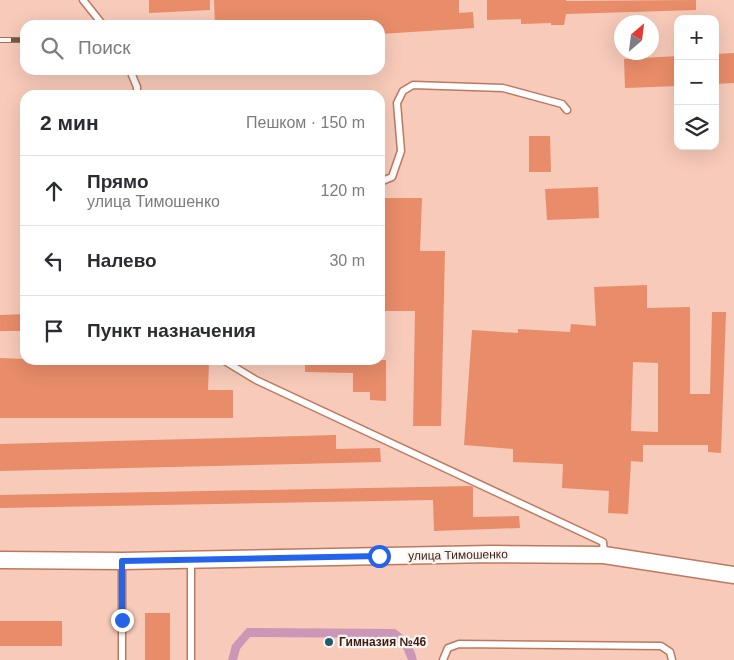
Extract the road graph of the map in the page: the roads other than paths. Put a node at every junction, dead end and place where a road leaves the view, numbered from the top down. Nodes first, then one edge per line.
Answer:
1 (83, 0) edge
2 (99, 20) edge
3 (132, 75) edge
4 (137, 90) edge
5 (567, 110) dead end
6 (385, 180) edge
7 (231, 365) edge
8 (604, 555) junction
9 (191, 559) junction
10 (0, 560) edge
11 (122, 561) junction
12 (734, 575) edge
13 (122, 660) edge
14 (191, 660) edge
15 (443, 660) edge
16 (672, 660) edge

1 - 2 lane
3 - 4 lane
5 - 6 lane
7 - 8 lane
8 - 9 street, улица Тимошенко
8 - 12 street, улица Тимошенко
9 - 11 street, улица Тимошенко
9 - 14 lane
10 - 11 street, улица Тимошенко
11 - 13 lane
15 - 16 lane

